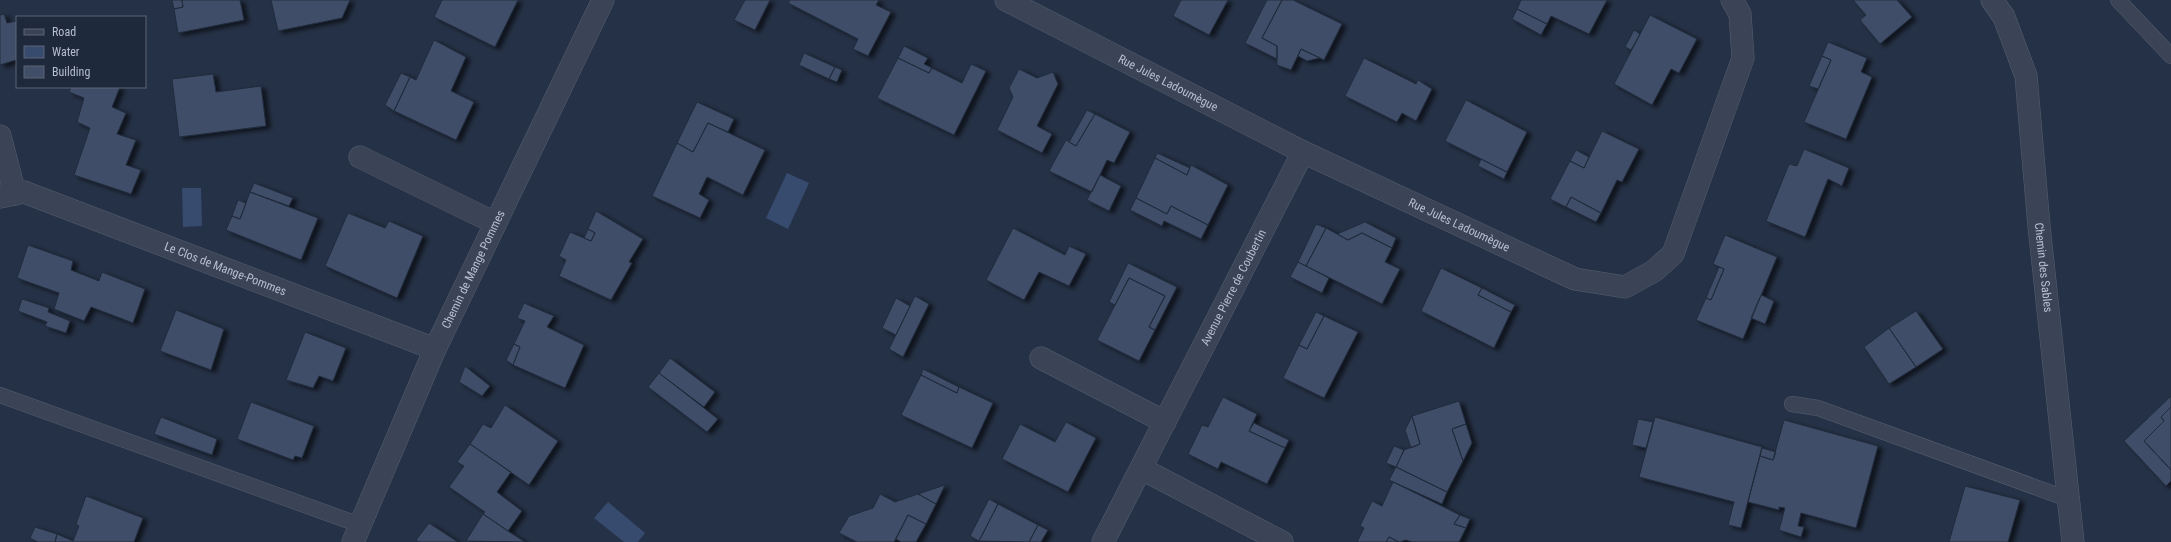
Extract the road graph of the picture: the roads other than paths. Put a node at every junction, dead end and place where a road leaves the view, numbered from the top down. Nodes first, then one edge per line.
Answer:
1 (603, 0) edge
2 (1006, 0) edge
3 (1732, 0) edge
4 (1992, 0) edge
5 (2118, 0) edge
6 (2171, 56) edge
7 (0, 136) edge
8 (1303, 152) junction
9 (360, 157) dead end
10 (8, 196) edge
11 (495, 223) junction
12 (436, 349) junction
13 (1041, 358) dead end
14 (0, 394) edge
15 (1792, 404) dead end
16 (1164, 422) junction
17 (1142, 469) junction
18 (2068, 499) junction
19 (356, 533) edge
20 (1103, 542) edge
21 (1282, 542) edge
22 (2073, 542) edge

1 - 11 street, Chemin de Mange Pommes
2 - 8 street, Rue Jules Ladoumègue
3 - 8 street, Rue Jules Ladoumègue
4 - 18 street, Chemin des Sables
5 - 6 lane
7 - 10 street, Le Clos de Mange-Pommes
8 - 16 street, Avenue Pierre de Coubertin
9 - 11 street
10 - 12 street, Le Clos de Mange-Pommes
11 - 12 street, Chemin de Mange Pommes
12 - 19 street, Chemin de Mange Pommes
13 - 16 street
14 - 19 lane
15 - 18 lane
16 - 17 street, Avenue Pierre de Coubertin
17 - 20 street, Avenue Pierre de Coubertin
17 - 21 street
18 - 22 street, Chemin des Sables

